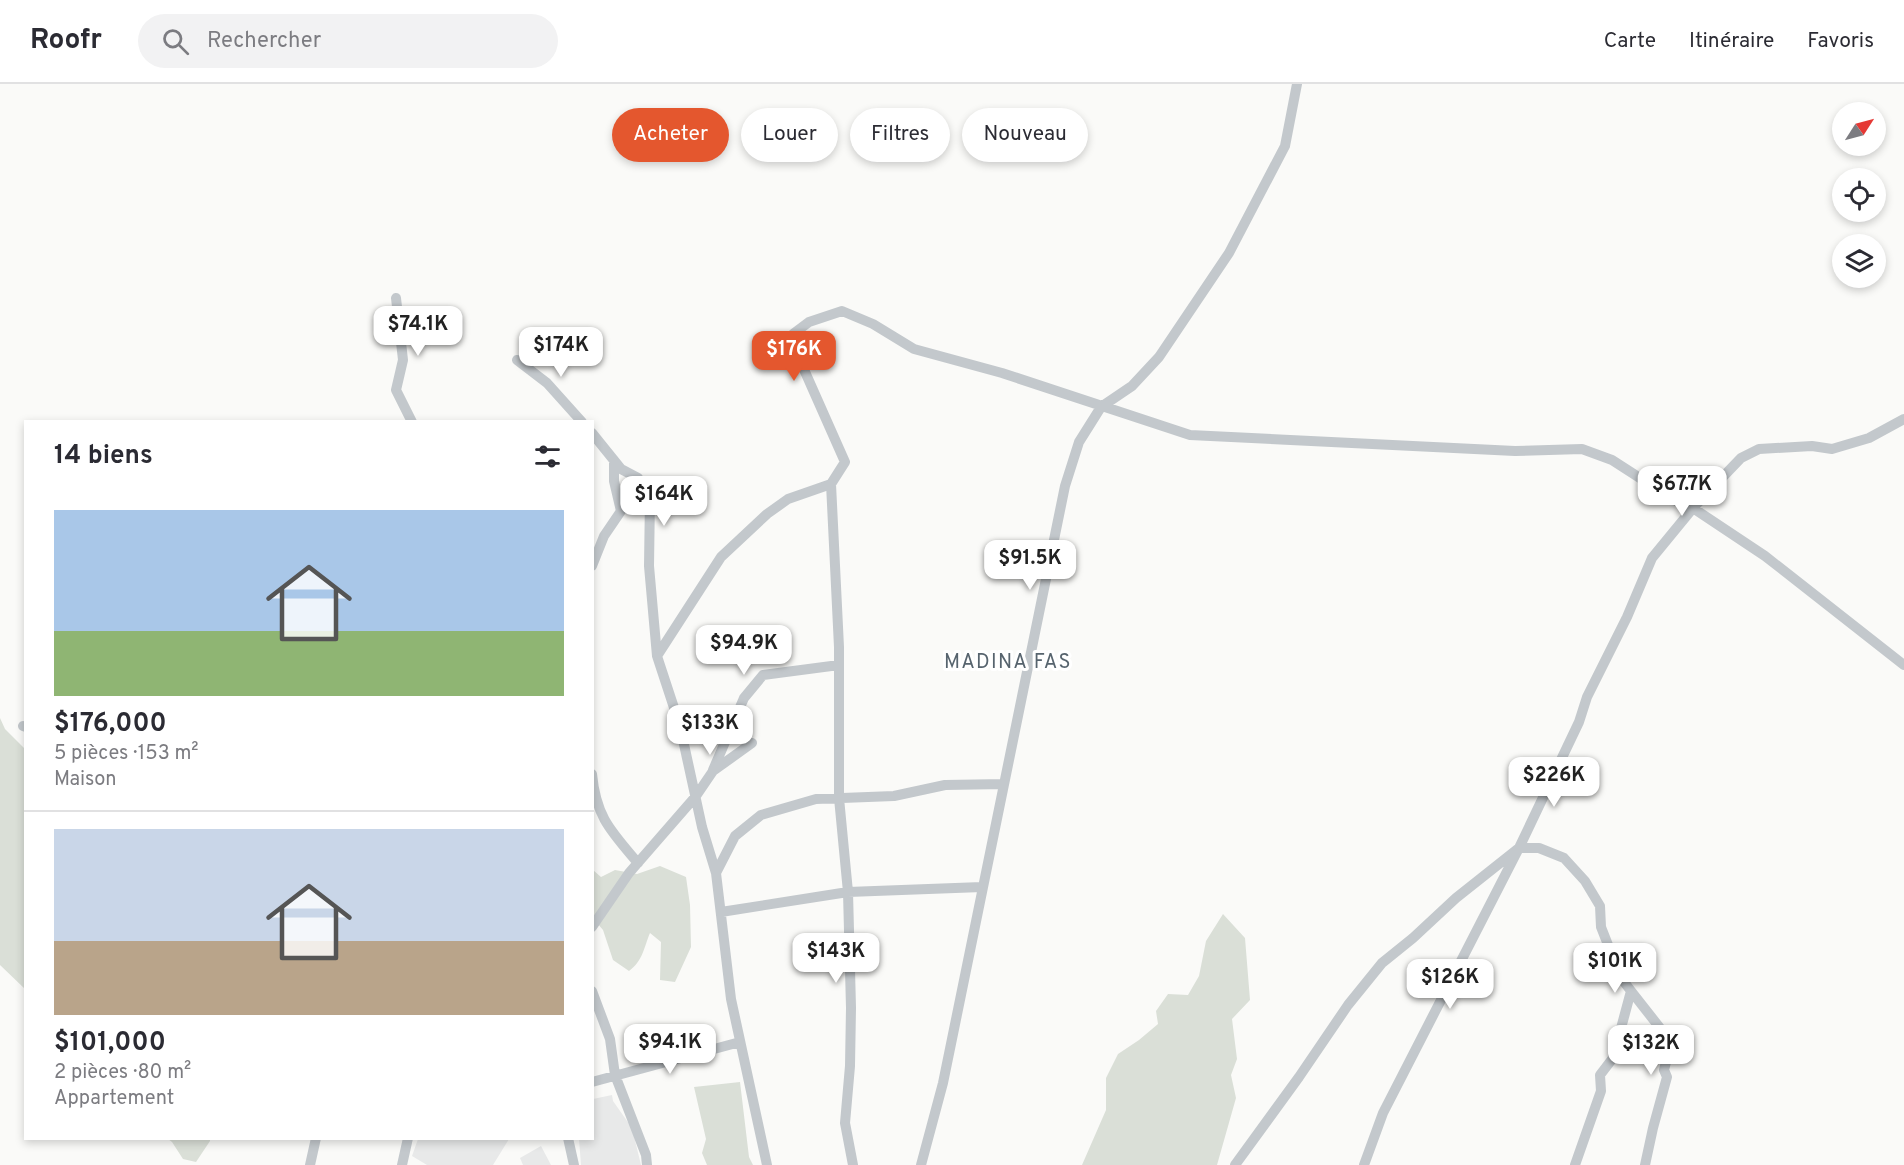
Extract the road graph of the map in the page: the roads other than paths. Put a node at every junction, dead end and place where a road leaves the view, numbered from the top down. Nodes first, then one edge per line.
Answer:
1 (1297, 84) edge
2 (396, 298) dead end
3 (517, 360) dead end
4 (1101, 407) junction
5 (1904, 419) edge
6 (411, 420) edge
7 (580, 420) edge
8 (594, 435) edge
9 (614, 460) junction
10 (831, 484) junction
11 (1693, 508) junction
12 (594, 561) edge
13 (657, 656) junction
14 (839, 665) junction
15 (1904, 665) edge
16 (752, 743) dead end
17 (712, 771) junction
18 (1004, 784) junction
19 (696, 796) junction
20 (839, 798) junction
21 (595, 801) edge
22 (594, 817) edge
23 (604, 821) junction
24 (1519, 848) junction
25 (638, 863) junction
26 (716, 873) junction
27 (982, 887) junction
28 (848, 892) junction
29 (721, 912) junction
30 (594, 924) edge
31 (1630, 991) junction
32 (594, 996) edge
33 (740, 1042) junction
34 (615, 1075) junction
35 (594, 1081) edge
36 (316, 1140) edge
37 (408, 1140) edge
38 (568, 1140) edge
39 (310, 1165) edge
40 (402, 1165) edge
41 (574, 1165) edge
42 (647, 1165) edge
43 (766, 1165) edge
44 (853, 1165) edge
45 (921, 1165) edge
46 (1235, 1165) edge
47 (1364, 1165) edge
48 (1575, 1165) edge
49 (1645, 1165) edge

1 - 4 street
2 - 6 street
3 - 7 street
4 - 10 street
4 - 11 street
4 - 18 street
5 - 11 street
8 - 9 street
9 - 12 street
9 - 13 street
10 - 13 street
10 - 14 street
11 - 15 street
11 - 24 street
13 - 19 street
14 - 17 street
14 - 20 street
16 - 17 street
17 - 19 street
18 - 20 street
18 - 27 street
19 - 25 street
19 - 26 street
20 - 26 street
20 - 28 street
21 - 23 street
22 - 23 street
23 - 25 street
24 - 31 street
24 - 46 street
24 - 47 street
25 - 30 street
26 - 29 street
27 - 28 street
27 - 45 street
28 - 29 street
28 - 44 street
29 - 33 street
31 - 48 street
31 - 49 street
32 - 34 street
33 - 34 street
33 - 43 street
34 - 35 street
34 - 42 street
36 - 39 street
37 - 40 street
38 - 41 street

